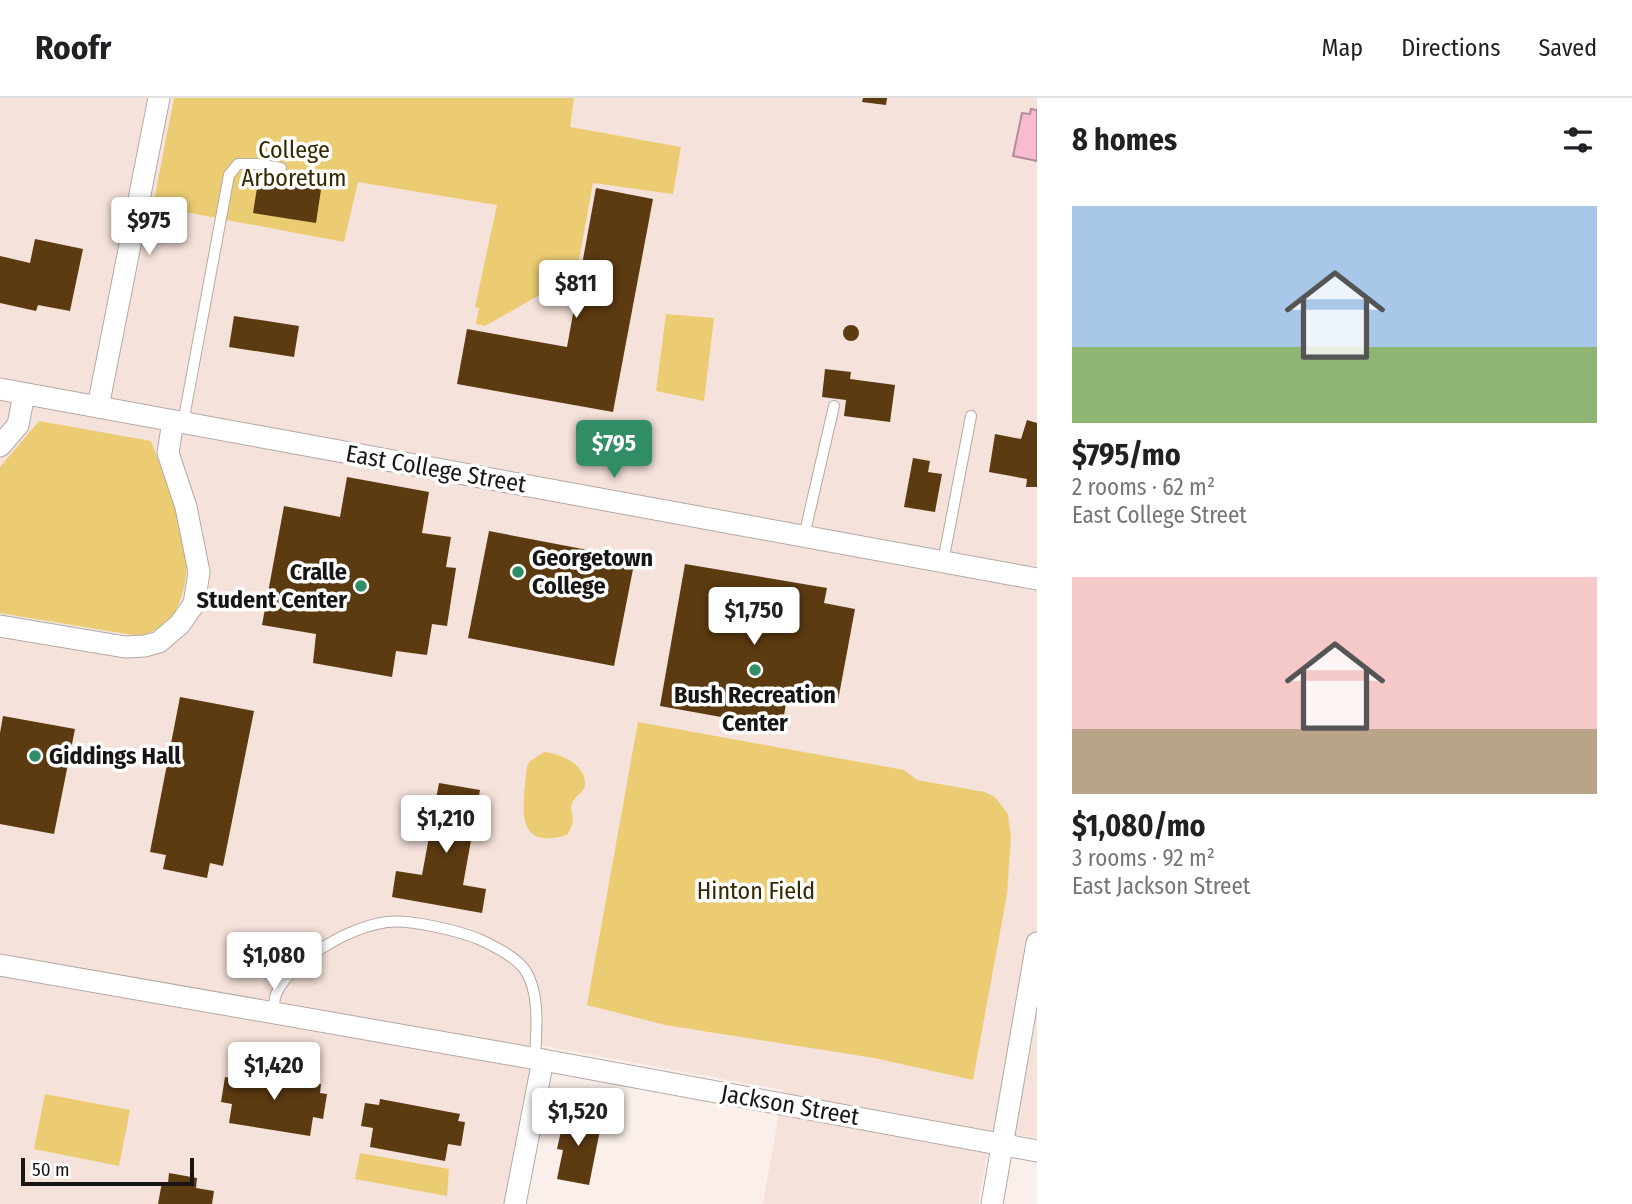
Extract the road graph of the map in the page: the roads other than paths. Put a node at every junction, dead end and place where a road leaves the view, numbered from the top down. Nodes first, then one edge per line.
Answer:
1 (159, 98) edge
2 (281, 168) dead end
3 (0, 389) edge
4 (24, 394) junction
5 (834, 406) dead end
6 (97, 407) junction
7 (971, 416) dead end
8 (178, 422) junction
9 (0, 446) edge
10 (804, 536) junction
11 (943, 562) junction
12 (1037, 579) edge
13 (0, 626) edge
14 (1037, 943) edge
15 (0, 965) edge
16 (273, 1013) junction
17 (539, 1060) junction
18 (1003, 1145) junction
19 (1037, 1151) edge
20 (515, 1204) edge
21 (992, 1204) edge

1 - 6 street
2 - 8 lane
3 - 4 street, East College Street
4 - 6 street, East College Street
4 - 9 street
5 - 10 lane
6 - 8 street, East College Street
7 - 11 lane
8 - 10 street, East College Street
8 - 13 street
10 - 11 street, East College Street
11 - 12 street, East College Street
14 - 18 street
15 - 16 street, Jackson Street
16 - 17 street, Jackson Street
16 - 17 lane
17 - 18 street, Jackson Street
17 - 20 street
18 - 19 street, Jackson Street
18 - 21 street

